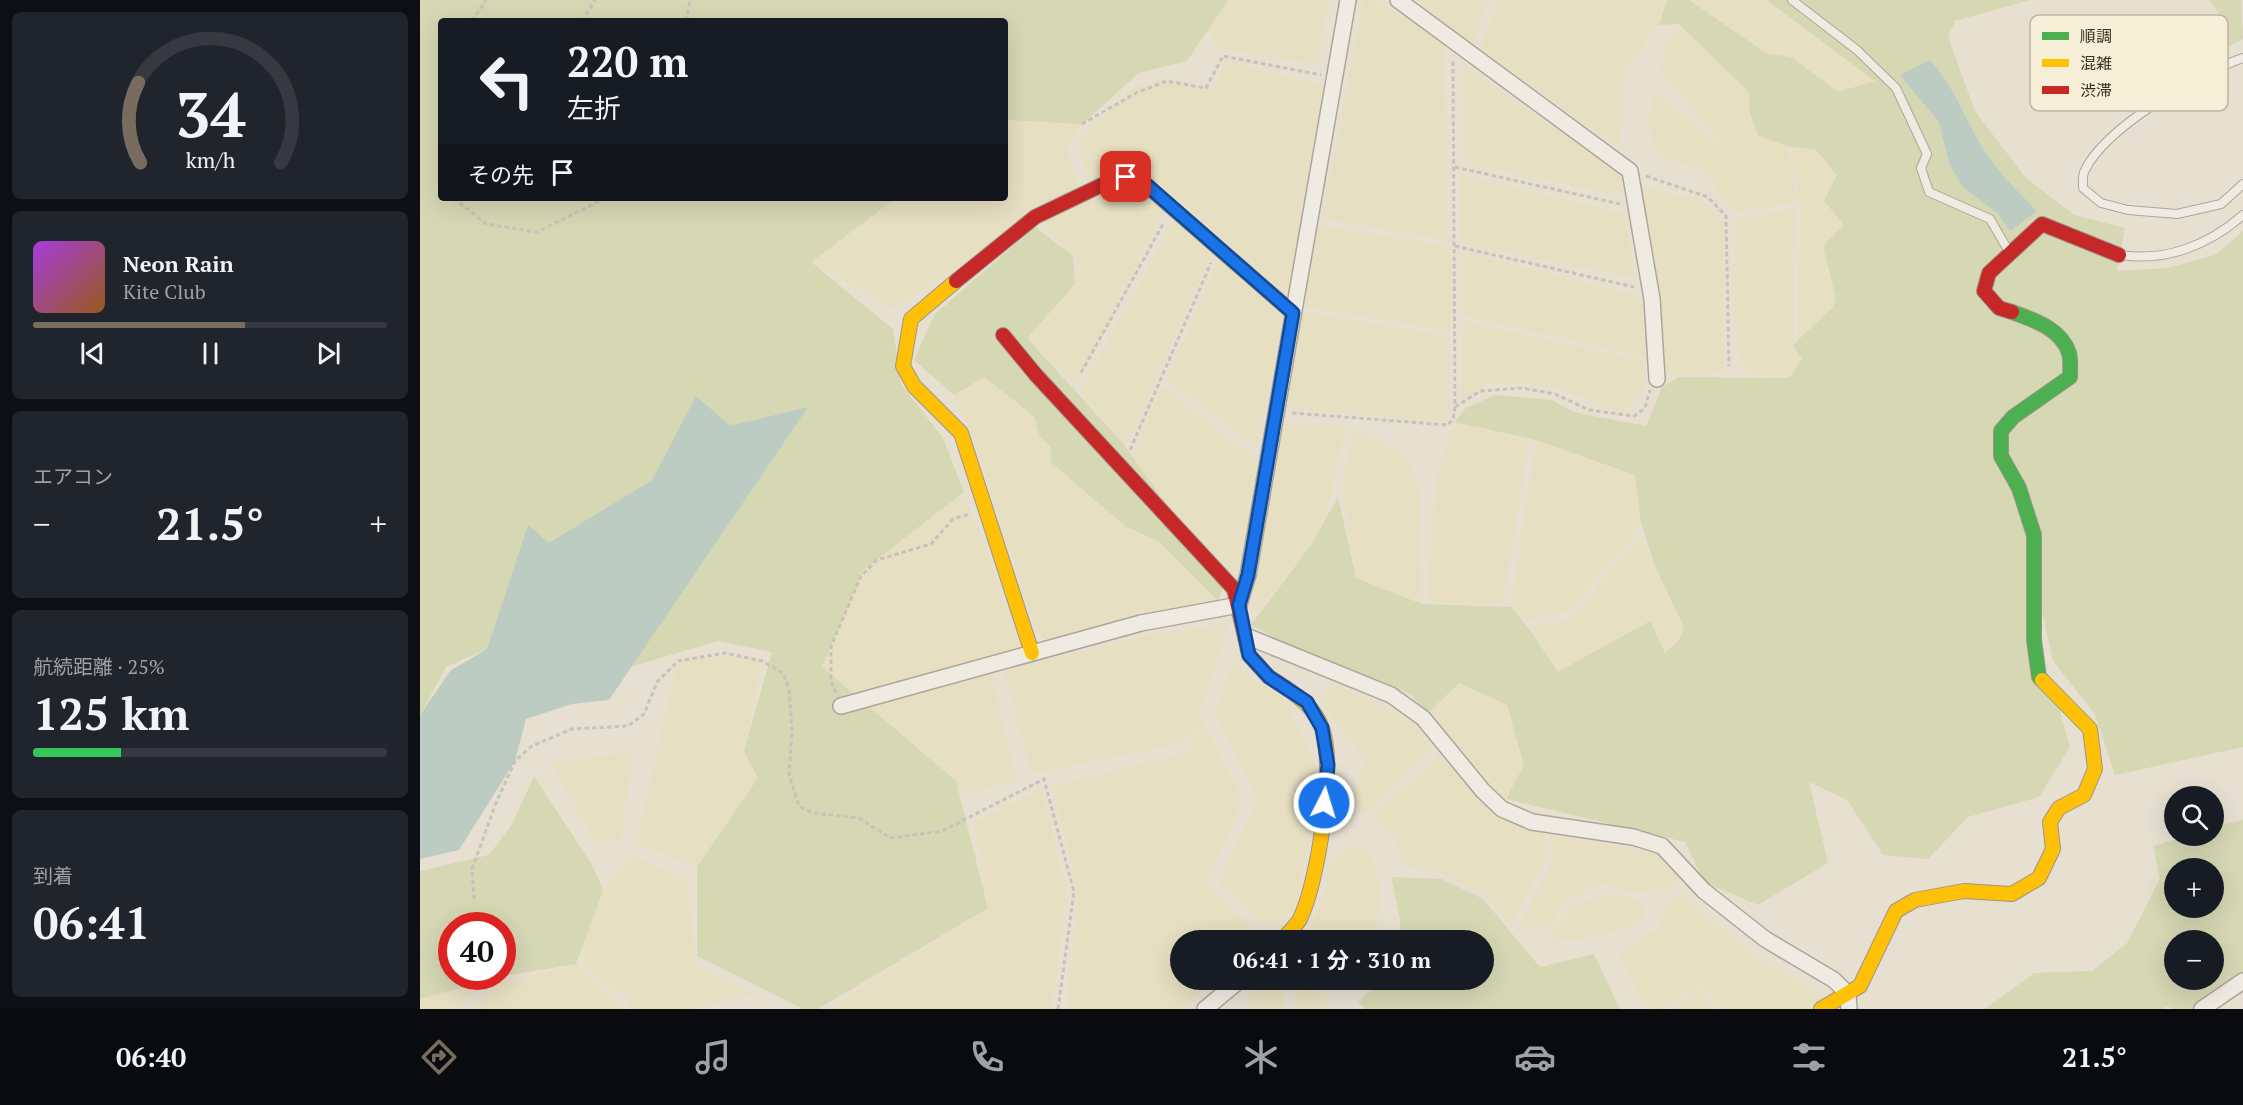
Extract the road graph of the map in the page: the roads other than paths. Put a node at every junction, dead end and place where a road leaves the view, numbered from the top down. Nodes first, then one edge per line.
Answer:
1 (1348, 0) edge
2 (1398, 0) edge
3 (1792, 0) edge
4 (2243, 58) edge
5 (2228, 65) edge
6 (2149, 111) edge
7 (2243, 184) edge
8 (2243, 215) edge
9 (2009, 253) junction
10 (2119, 255) joint
11 (1293, 313) junction
12 (1004, 335) dead end
13 (1657, 379) road end
14 (1239, 605) junction
15 (1246, 636) junction
16 (1032, 653) junction
17 (841, 706) road end
18 (1290, 930) edge
19 (2243, 981) edge
20 (1228, 990) edge
21 (1849, 1002) edge
22 (1204, 1009) edge
23 (1821, 1009) edge
24 (2202, 1009) edge

1 - 11 street
2 - 13 street
3 - 9 lane
4 - 5 lane
6 - 7 lane
8 - 10 lane
9 - 10 street
9 - 21 street
11 - 14 street
11 - 16 street
12 - 14 street
14 - 15 street
14 - 16 street
15 - 18 street
15 - 21 street
16 - 17 street
19 - 24 street
20 - 22 street
21 - 23 street

